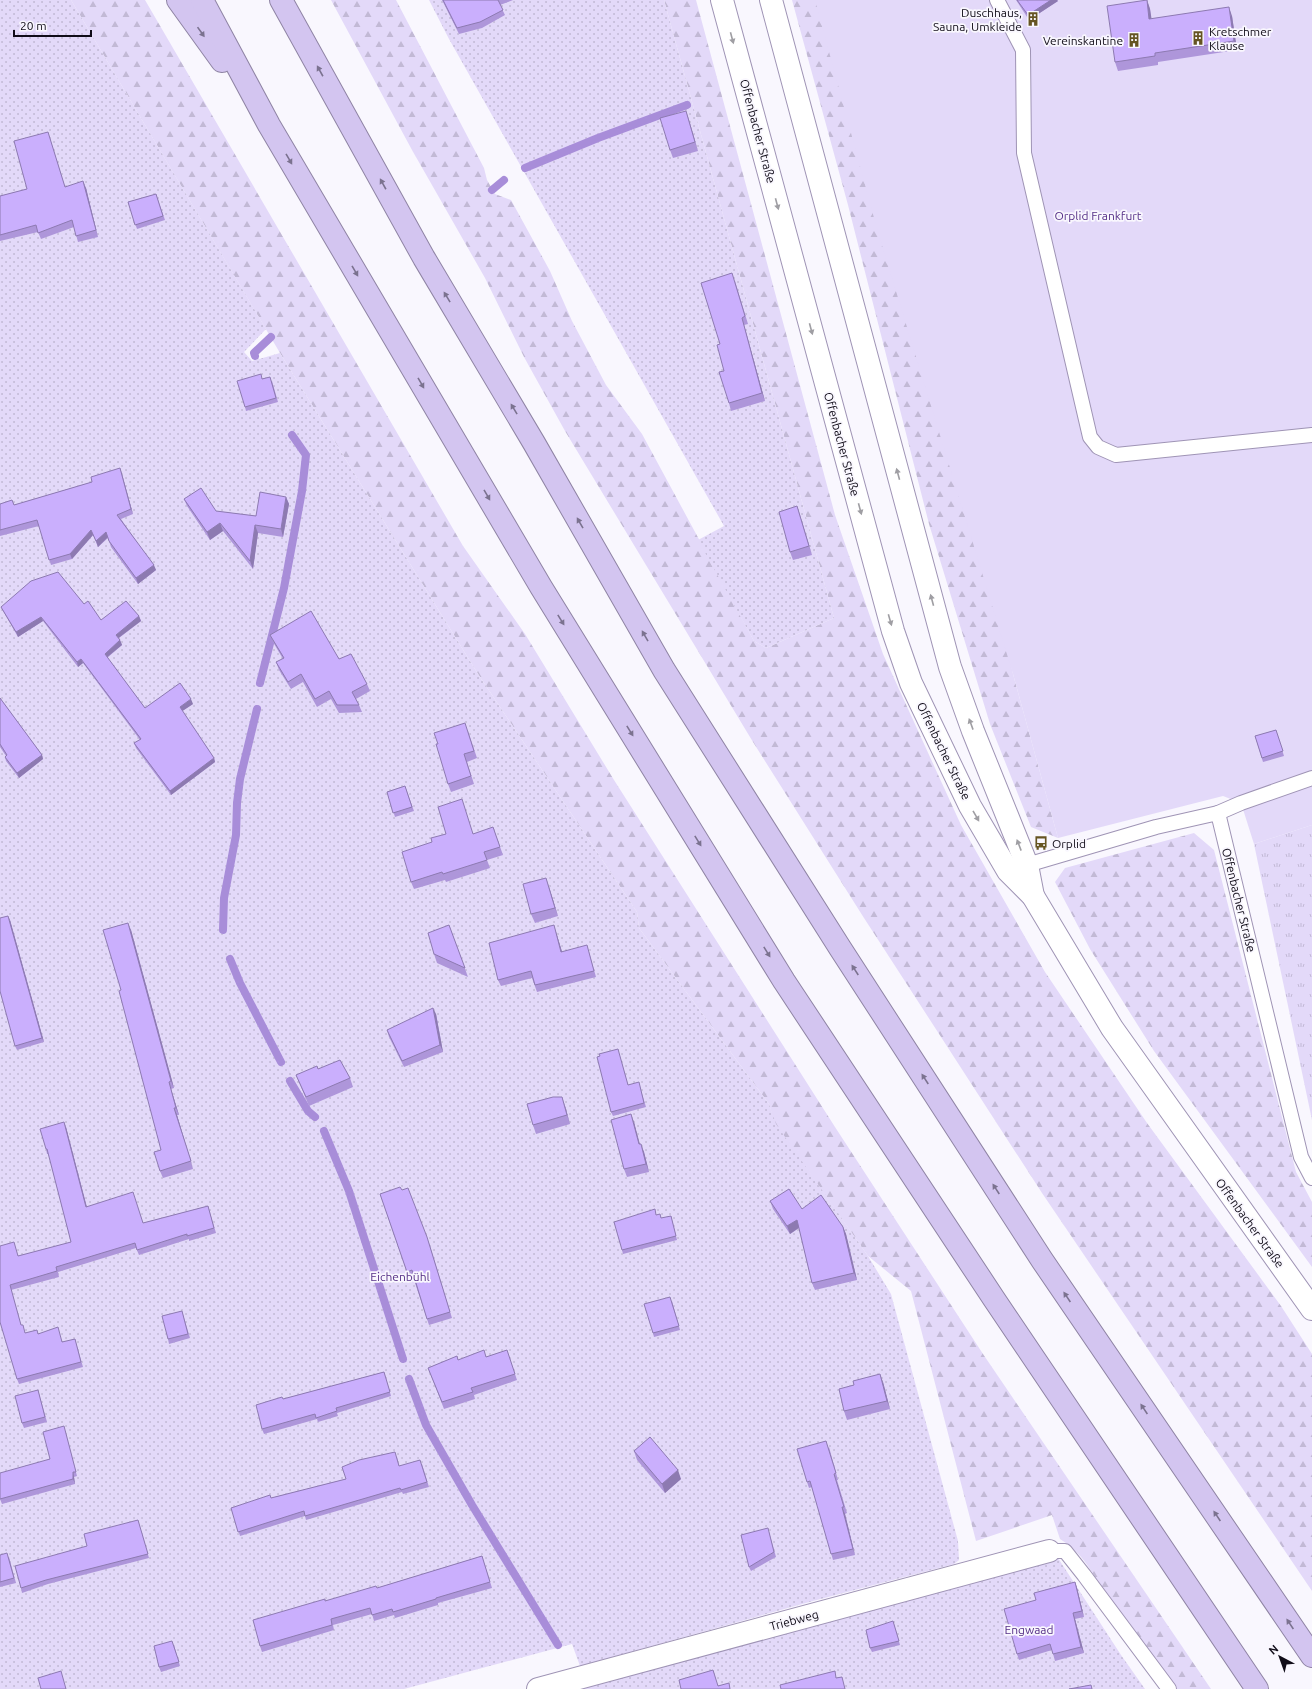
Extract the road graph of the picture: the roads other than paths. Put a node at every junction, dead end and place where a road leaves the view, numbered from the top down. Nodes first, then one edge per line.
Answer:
1 (178, 0) edge
2 (202, 0) edge
3 (281, 0) edge
4 (722, 0) edge
5 (771, 0) edge
6 (997, 0) edge
7 (269, 125) junction
8 (1312, 435) edge
9 (1312, 778) edge
10 (1218, 813) junction
11 (1017, 868) junction
12 (1312, 1178) edge
13 (1312, 1309) edge
14 (1049, 1551) joint
15 (1312, 1656) edge
16 (538, 1689) edge
17 (1169, 1689) edge
18 (1257, 1689) edge

1 -> 7 highway
2 - 7 highway
15 -> 3 highway
4 -> 11 main road, Offenbacher Straße
11 -> 5 main road, Offenbacher Straße
6 - 8 lane
7 -> 18 highway
9 - 10 lane
10 - 11 lane
10 - 12 lane, Offenbacher Straße
11 - 13 main road, Offenbacher Straße
14 - 16 main road, Triebweg
14 - 17 lane

